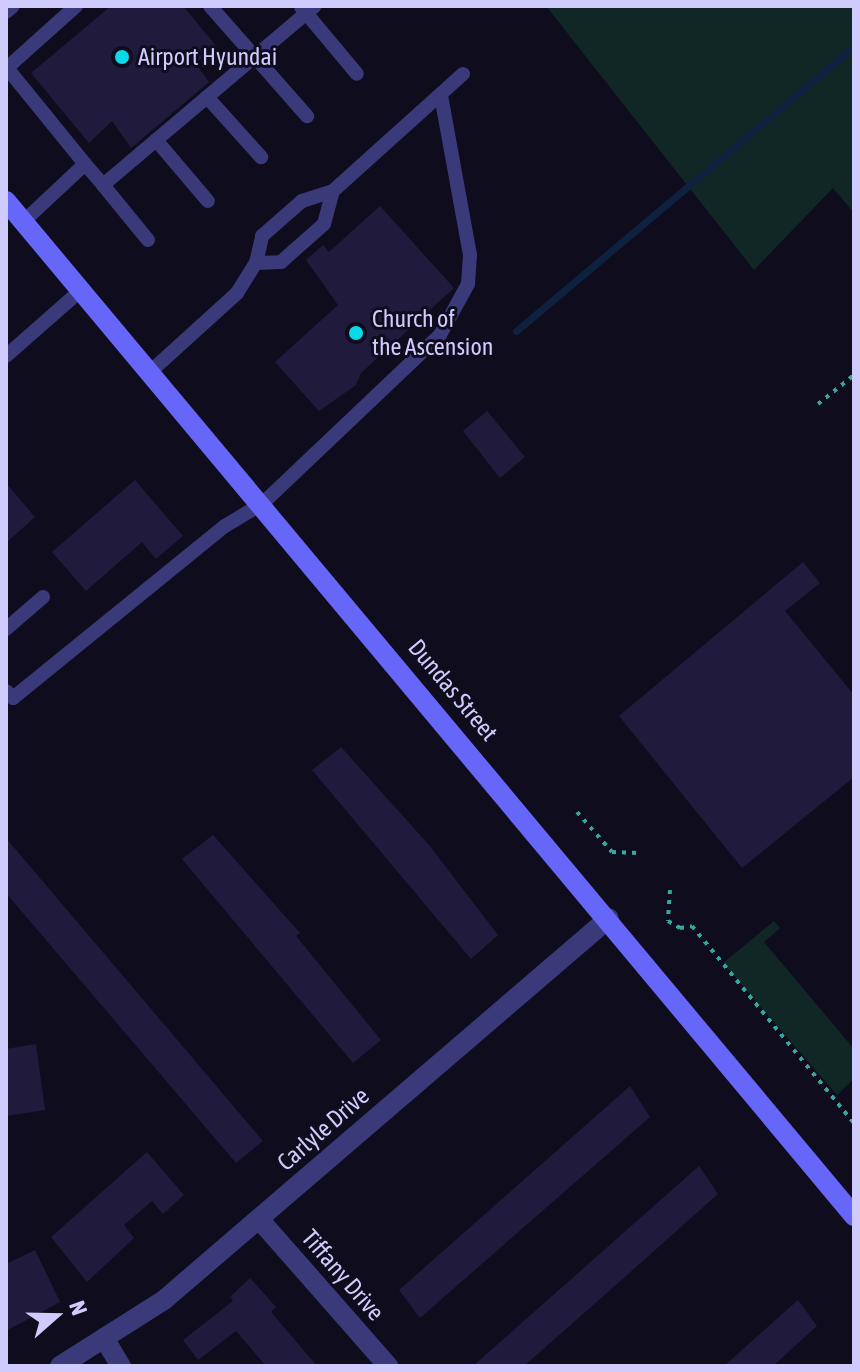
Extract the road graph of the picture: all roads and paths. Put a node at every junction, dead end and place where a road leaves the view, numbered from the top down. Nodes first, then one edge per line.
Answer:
1 (13, 6) edge
2 (76, 6) edge
3 (210, 6) edge
4 (307, 8) edge
5 (6, 12) edge
6 (254, 57) junction
7 (357, 74) dead end
8 (463, 74) dead end
9 (441, 95) junction
10 (207, 97) junction
11 (307, 116) dead end
12 (156, 140) junction
13 (261, 157) dead end
14 (85, 164) junction
15 (103, 185) junction
16 (333, 191) junction
17 (6, 201) edge
18 (208, 201) dead end
19 (23, 222) junction
20 (148, 240) dead end
21 (256, 263) junction
22 (81, 290) junction
23 (6, 356) edge
24 (150, 372) junction
25 (854, 375) edge
26 (818, 404) dead end
27 (263, 503) junction
28 (43, 597) dead end
29 (6, 629) edge
30 (6, 691) edge
31 (577, 812) dead end
32 (639, 853) dead end
33 (670, 890) dead end
34 (609, 918) junction
35 (854, 1123) edge
36 (854, 1216) edge
37 (259, 1219) junction
38 (104, 1338) junction
39 (60, 1366) edge
40 (121, 1366) edge
41 (388, 1366) edge

1 - 5 lane
2 - 14 lane
3 - 6 lane
4 - 6 lane
4 - 7 lane
6 - 10 lane
6 - 11 lane
8 - 9 lane
9 - 16 lane
9 - 27 lane
10 - 12 lane
10 - 13 lane
12 - 15 lane
12 - 18 lane
14 - 15 lane
14 - 19 lane
15 - 20 lane
16 - 21 lane
16 - 21 lane
17 - 19 main road, Dundas Street
19 - 22 main road, Dundas Street
21 - 24 lane
22 - 23 lane
22 - 24 main road, Dundas Street
24 - 27 main road, Dundas Street
25 - 26 path
27 - 30 lane
27 - 34 main road, Dundas Street
28 - 29 lane
31 - 32 path
33 - 35 path
34 - 36 main road, Dundas Street
34 - 37 street, Carlyle Drive
37 - 38 street, Carlyle Drive
37 - 41 street, Tiffany Drive
38 - 39 street, Carlyle Drive
38 - 40 street

